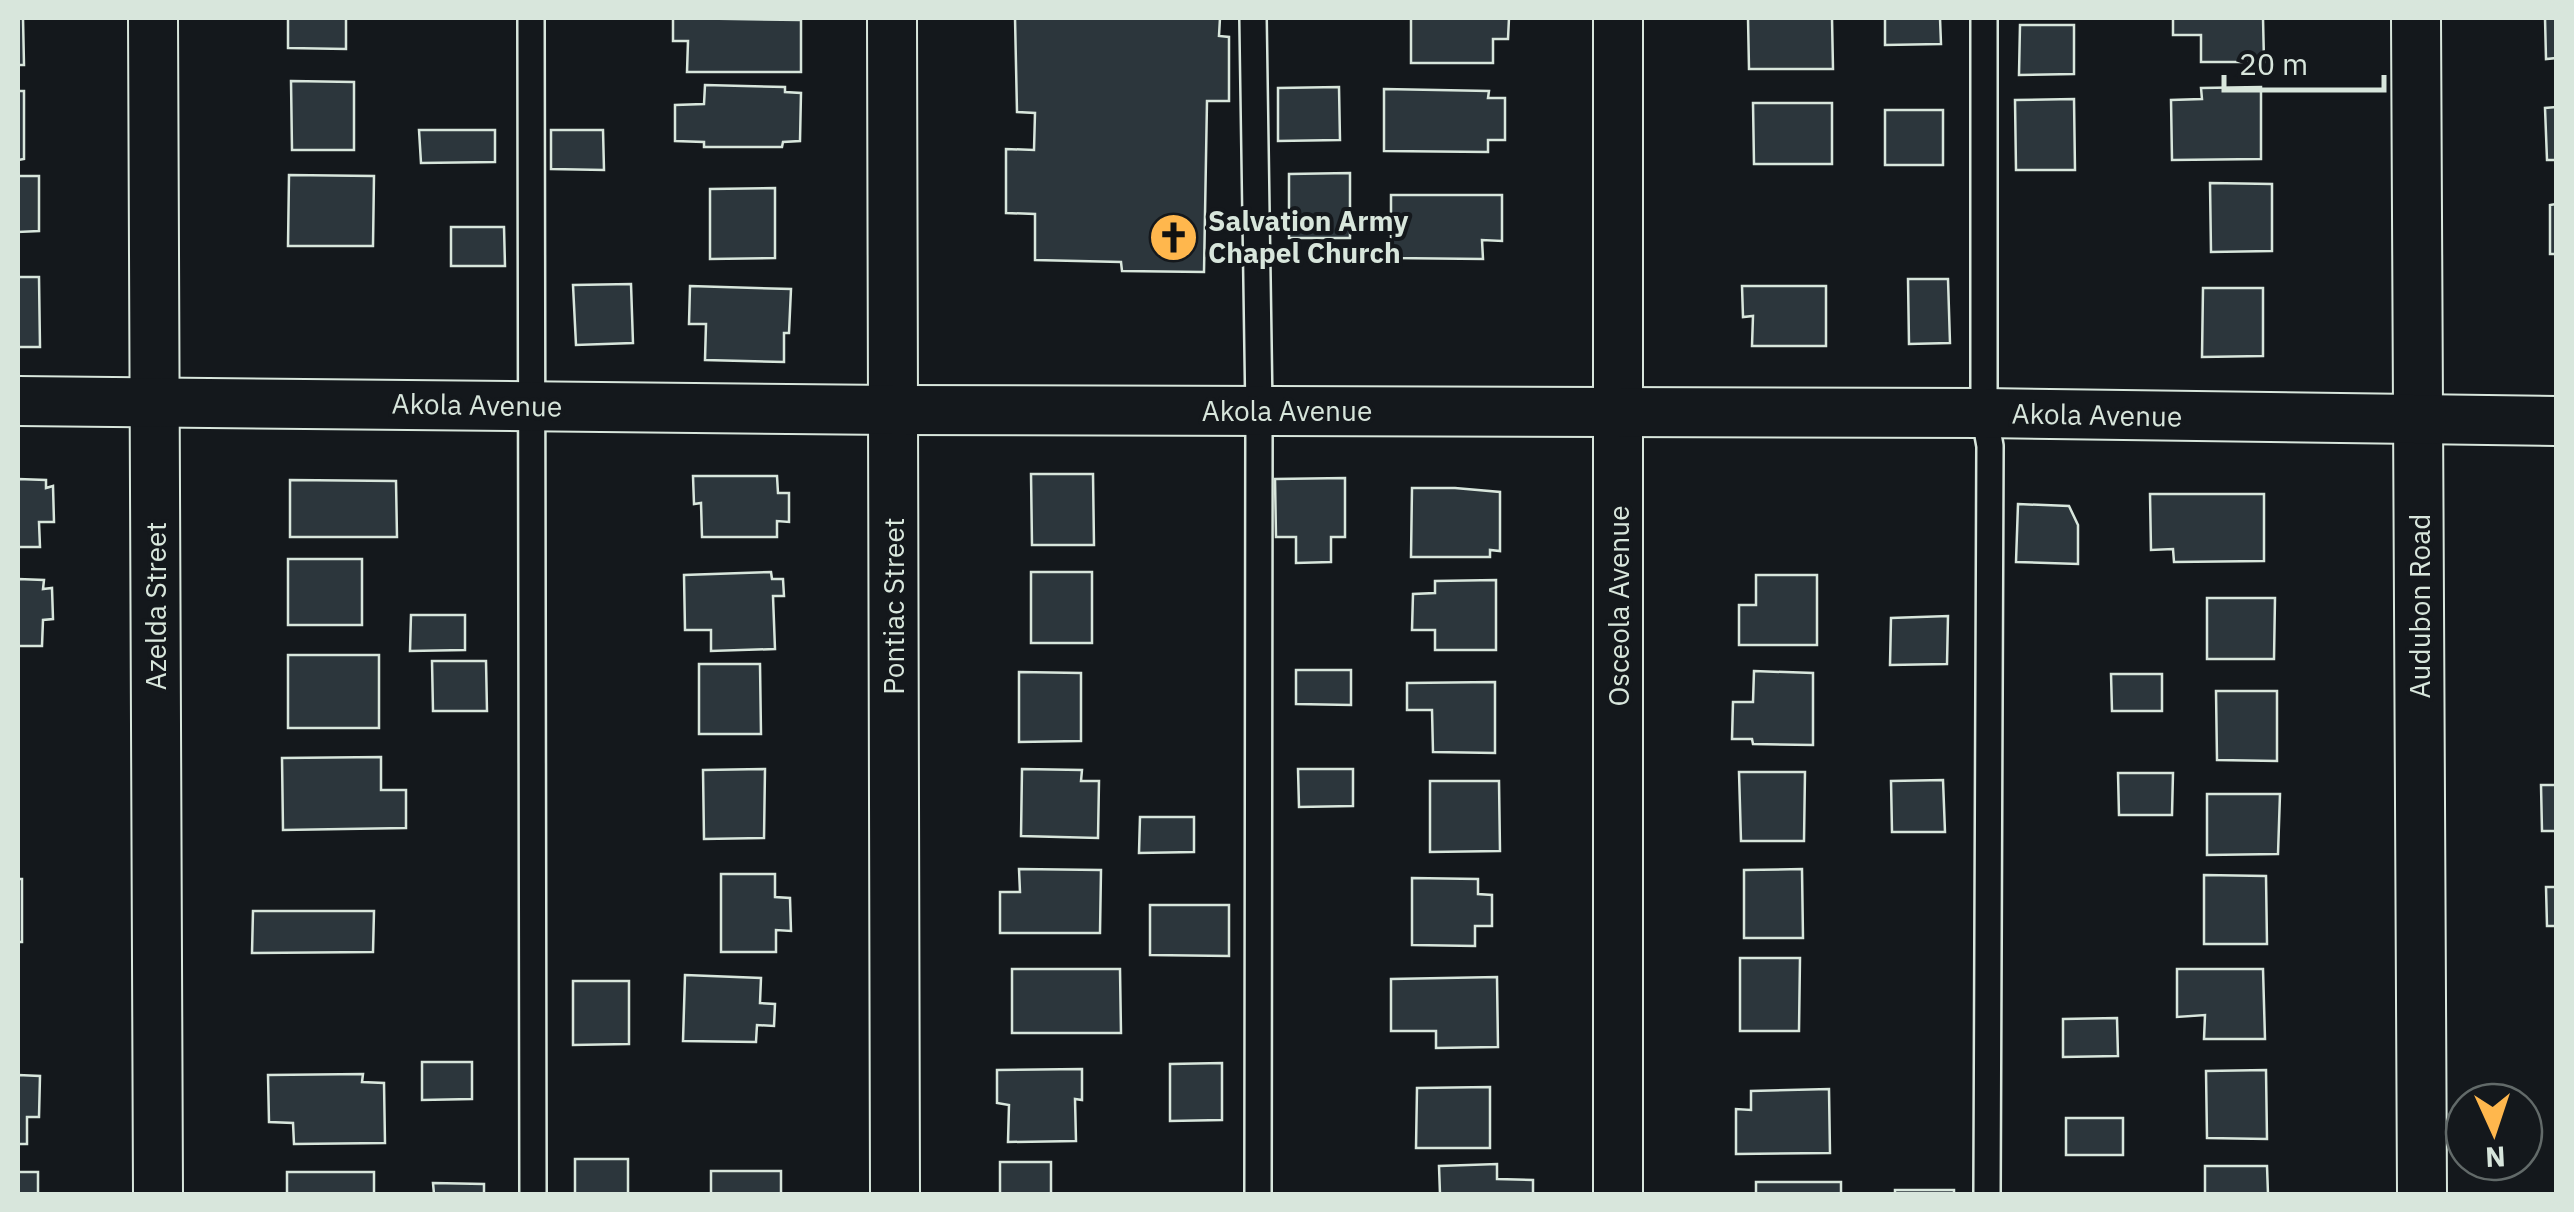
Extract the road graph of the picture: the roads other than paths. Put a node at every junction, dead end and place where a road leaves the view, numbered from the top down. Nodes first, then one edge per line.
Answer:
1 (153, 18) edge
2 (532, 18) edge
3 (892, 18) edge
4 (1253, 18) edge
5 (1618, 18) edge
6 (1984, 18) edge
7 (2416, 18) edge
8 (18, 401) edge
9 (154, 401) junction
10 (533, 406) junction
11 (893, 410) junction
12 (1619, 410) junction
13 (1259, 411) junction
14 (1984, 413) junction
15 (2419, 420) junction
16 (2556, 421) edge
17 (158, 1194) edge
18 (533, 1194) edge
19 (896, 1194) edge
20 (1258, 1194) edge
21 (1618, 1194) edge
22 (1987, 1194) edge
23 (2422, 1194) edge

1 - 9 street, Azelda Street
2 - 10 lane
3 - 11 street, Pontiac Street
4 - 13 lane
5 - 12 street, Osceola Avenue
6 - 14 lane
7 - 15 street, Audubon Road
8 - 9 street, Akola Avenue
9 - 10 street, Akola Avenue
9 - 17 street, Azelda Street
10 - 11 street, Akola Avenue
10 - 18 lane
11 - 13 street, Akola Avenue
11 - 19 street, Pontiac Street
12 - 13 street, Akola Avenue
12 - 14 street, Akola Avenue
12 - 21 street, Osceola Avenue
13 - 20 lane
14 - 15 street, Akola Avenue
14 - 22 lane
15 - 16 street, Akola Avenue
15 - 23 street, Audubon Road

